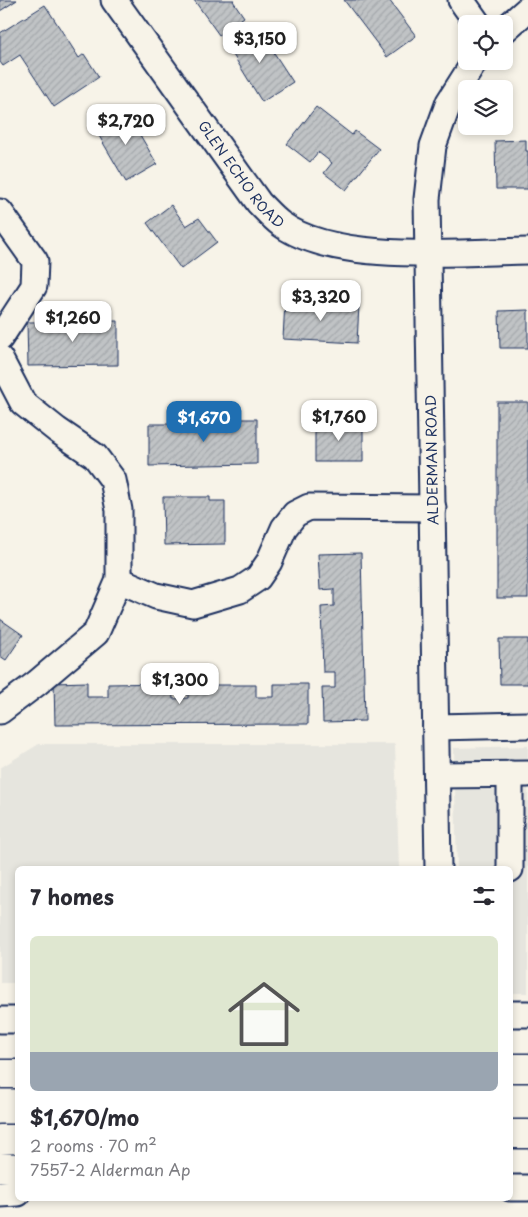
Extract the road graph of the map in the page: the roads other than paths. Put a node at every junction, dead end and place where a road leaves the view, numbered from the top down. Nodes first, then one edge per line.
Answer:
1 (114, 0) edge
2 (461, 0) edge
3 (528, 9) edge
4 (472, 15) edge
5 (513, 22) edge
6 (469, 70) edge
7 (0, 212) edge
8 (528, 251) edge
9 (427, 253) junction
10 (0, 338) edge
11 (0, 359) edge
12 (433, 508) junction
13 (119, 580) junction
14 (0, 711) edge
15 (528, 725) edge
16 (436, 727) junction
17 (519, 774) edge
18 (437, 775) junction
19 (438, 866) edge
20 (510, 866) edge
21 (513, 1014) edge
22 (528, 1014) edge
23 (0, 1020) edge
24 (15, 1020) edge
25 (513, 1068) edge
26 (528, 1068) edge
27 (0, 1074) edge
28 (15, 1074) edge
29 (513, 1134) edge
30 (528, 1134) edge
31 (0, 1139) edge
32 (15, 1139) edge
33 (0, 1167) edge
34 (15, 1168) edge
35 (513, 1188) edge
36 (528, 1188) edge
37 (15, 1193) edge
38 (0, 1194) edge

1 - 9 street, GLEN ECHO ROAD
2 - 4 street
3 - 5 street
6 - 9 street, ALDERMAN ROAD
7 - 10 street
8 - 9 street, GLEN ECHO ROAD
9 - 12 street, ALDERMAN ROAD
11 - 13 street
12 - 13 street
12 - 16 street, ALDERMAN ROAD
13 - 14 street
15 - 16 street
16 - 18 street, ALDERMAN ROAD
17 - 18 street
17 - 20 street
18 - 19 street, ALDERMAN ROAD
21 - 22 street
23 - 24 street
25 - 26 highway
27 - 28 highway
29 - 30 highway
31 - 32 highway
33 - 34 highway
35 - 36 street
37 - 38 street

